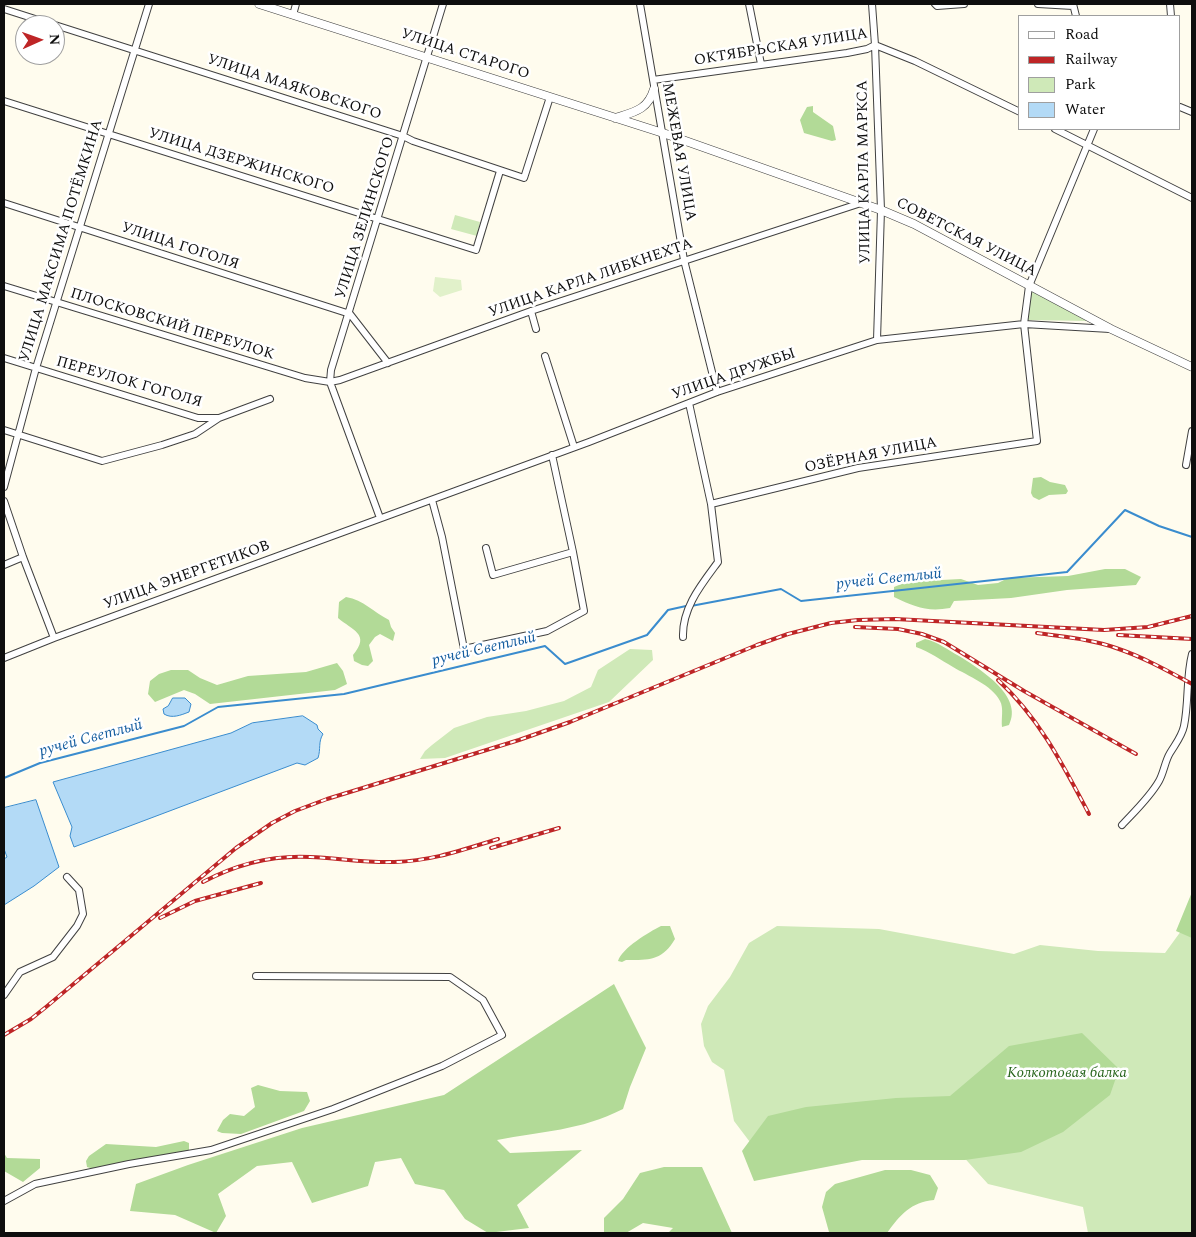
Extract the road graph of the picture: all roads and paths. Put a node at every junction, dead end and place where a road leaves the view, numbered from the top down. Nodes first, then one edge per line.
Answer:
1 (149, 4) edge
2 (259, 4) edge
3 (296, 4) edge
4 (443, 4) edge
5 (640, 4) edge
6 (750, 4) edge
7 (872, 4) edge
8 (936, 4) edge
9 (964, 4) edge
10 (1038, 4) edge
11 (1073, 5) edge
12 (4, 9) edge
13 (23, 15) edge
14 (293, 15) junction
15 (65, 28) edge
16 (875, 45) junction
17 (134, 51) junction
18 (427, 58) junction
19 (762, 64) junction
20 (653, 80) junction
21 (654, 89) junction
22 (550, 97) junction
23 (4, 101) edge
24 (1018, 111) edge
25 (615, 118) junction
26 (1057, 130) edge
27 (1094, 130) edge
28 (108, 133) junction
29 (662, 133) junction
30 (404, 136) junction
31 (1088, 145) junction
32 (500, 171) junction
33 (1192, 198) edge
34 (4, 203) edge
35 (861, 203) junction
36 (881, 210) junction
37 (379, 218) junction
38 (79, 228) junction
39 (684, 260) junction
40 (4, 286) edge
41 (1029, 286) junction
42 (56, 302) junction
43 (531, 311) junction
44 (350, 314) junction
45 (1024, 324) junction
46 (536, 329) dead end
47 (1111, 329) junction
48 (878, 340) junction
49 (545, 356) dead end
50 (4, 358) edge
51 (388, 363) junction
52 (36, 368) junction
53 (1192, 368) edge
54 (330, 382) junction
55 (717, 392) junction
56 (270, 399) dead end
57 (689, 402) junction
58 (219, 418) junction
59 (4, 430) edge
60 (1192, 431) edge
61 (18, 435) junction
62 (574, 447) junction
63 (552, 455) junction
64 (1186, 465) dead end
65 (4, 487) edge
66 (432, 500) junction
67 (4, 501) edge
68 (711, 504) junction
69 (380, 518) junction
70 (486, 548) dead end
71 (573, 552) junction
72 (23, 558) junction
73 (4, 564) edge
74 (682, 637) dead end
75 (54, 638) junction
76 (1192, 654) edge
77 (4, 658) edge
78 (1122, 825) dead end
79 (67, 877) dead end
80 (256, 976) dead end
81 (4, 995) edge
82 (4, 1201) edge

1 - 17 street, УЛИЦА МАКСИМА ПОТЁМКИНА
2 - 14 street, УЛИЦА СТАРОГО
3 - 14 street
4 - 18 street, УЛИЦА ЗЕЛИНСКОГО
5 - 20 street, МЕЖЕВАЯ УЛИЦА
6 - 19 street
7 - 16 street, УЛИЦА КАРЛА МАРКСА
8 - 9 street
10 - 11 street
12 - 13 street, УЛИЦА МАЯКОВСКОГО
14 - 18 street, УЛИЦА СТАРОГО
15 - 17 street, УЛИЦА МАЯКОВСКОГО
16 - 19 street, ОКТЯБРЬСКАЯ УЛИЦА
16 - 24 street, ОКТЯБРЬСКАЯ УЛИЦА
16 - 36 street, УЛИЦА КАРЛА МАРКСА
17 - 28 street, УЛИЦА МАКСИМА ПОТЁМКИНА
17 - 30 street, УЛИЦА МАЯКОВСКОГО
18 - 22 street, УЛИЦА СТАРОГО
18 - 30 street, УЛИЦА ЗЕЛИНСКОГО
19 - 20 street, ОКТЯБРЬСКАЯ УЛИЦА
20 - 21 street, МЕЖЕВАЯ УЛИЦА
21 - 25 street
21 - 29 street, МЕЖЕВАЯ УЛИЦА
22 - 25 street, УЛИЦА СТАРОГО
22 - 32 street, УЛИЦА МАЯКОВСКОГО
23 - 28 street, УЛИЦА ДЗЕРЖИНСКОГО
25 - 29 street, УЛИЦА СТАРОГО
26 - 31 street
27 - 31 street
28 - 37 street, УЛИЦА ДЗЕРЖИНСКОГО
28 - 38 street, УЛИЦА МАКСИМА ПОТЁМКИНА
29 - 35 street, СОВЕТСКАЯ УЛИЦА
29 - 39 street, МЕЖЕВАЯ УЛИЦА
30 - 32 street, УЛИЦА МАЯКОВСКОГО
30 - 37 street, УЛИЦА ЗЕЛИНСКОГО
31 - 33 street
31 - 41 street
32 - 37 street, УЛИЦА ДЗЕРЖИНСКОГО
34 - 38 street, УЛИЦА ГОГОЛЯ
35 - 36 street, СОВЕТСКАЯ УЛИЦА
35 - 39 street, УЛИЦА КАРЛА ЛИБКНЕХТА
36 - 41 street, СОВЕТСКАЯ УЛИЦА
36 - 48 street, УЛИЦА КАРЛА МАРКСА
37 - 44 street, УЛИЦА ЗЕЛИНСКОГО
38 - 42 street, УЛИЦА МАКСИМА ПОТЁМКИНА
38 - 44 street, УЛИЦА ГОГОЛЯ
39 - 43 street, УЛИЦА КАРЛА ЛИБКНЕХТА
39 - 55 street, МЕЖЕВАЯ УЛИЦА
40 - 42 street, ПЛОСКОВСКИЙ ПЕРЕУЛОК
41 - 45 street
41 - 47 street, СОВЕТСКАЯ УЛИЦА
42 - 52 street, УЛИЦА МАКСИМА ПОТЁМКИНА
42 - 54 street, ПЛОСКОВСКИЙ ПЕРЕУЛОК
43 - 46 street
43 - 51 street, УЛИЦА КАРЛА ЛИБКНЕХТА
44 - 51 street
44 - 54 street, УЛИЦА ЗЕЛИНСКОГО
45 - 47 street, УЛИЦА ДРУЖБЫ
45 - 48 street, УЛИЦА ДРУЖБЫ
45 - 68 street, ОЗЁРНАЯ УЛИЦА
47 - 53 street, СОВЕТСКАЯ УЛИЦА
48 - 55 street, УЛИЦА ДРУЖБЫ
49 - 62 street
50 - 52 street, ПЕРЕУЛОК ГОГОЛЯ
51 - 54 street, УЛИЦА КАРЛА ЛИБКНЕХТА
52 - 58 street, ПЕРЕУЛОК ГОГОЛЯ
52 - 61 street, УЛИЦА МАКСИМА ПОТЁМКИНА
54 - 69 street
55 - 57 street, УЛИЦА ДРУЖБЫ
56 - 58 street
57 - 62 street, УЛИЦА ДРУЖБЫ
57 - 68 street
58 - 61 street
59 - 61 street
60 - 64 street
61 - 65 street, УЛИЦА МАКСИМА ПОТЁМКИНА
62 - 63 street, УЛИЦА ДРУЖБЫ
63 - 66 street, УЛИЦА ДРУЖБЫ
63 - 71 street
66 - 69 street, УЛИЦА ДРУЖБЫ
66 - 71 street
67 - 72 street
68 - 74 street
69 - 75 street, УЛИЦА ЭНЕРГЕТИКОВ
70 - 71 street
72 - 73 street
72 - 75 street
75 - 77 street, УЛИЦА ЭНЕРГЕТИКОВ
76 - 78 street
79 - 81 street
80 - 82 street

